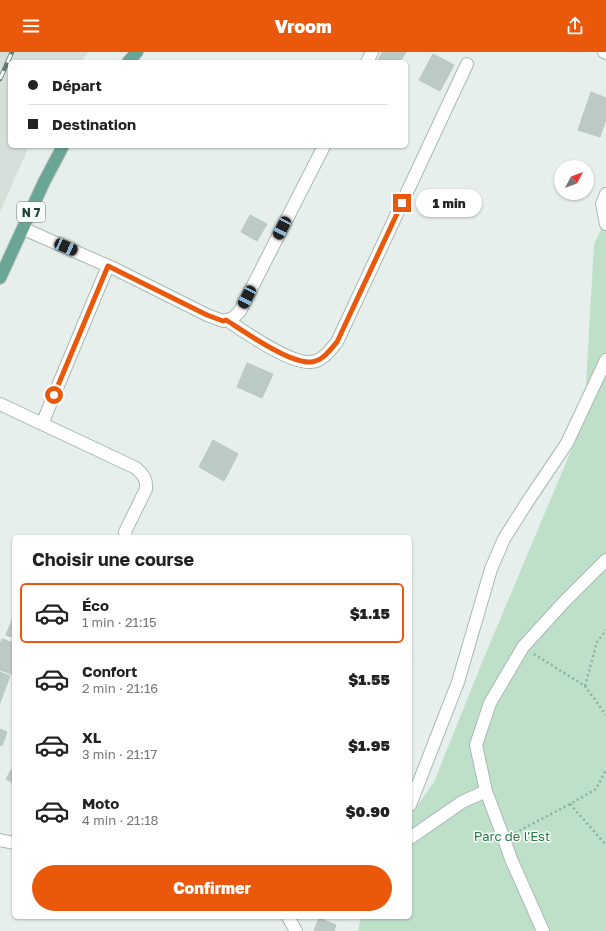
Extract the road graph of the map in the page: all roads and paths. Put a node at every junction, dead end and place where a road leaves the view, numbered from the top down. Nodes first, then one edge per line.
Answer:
1 (137, 52) edge
2 (130, 60) edge
3 (467, 64) dead end
4 (63, 148) edge
5 (323, 148) edge
6 (606, 194) edge
7 (606, 224) edge
8 (24, 229) junction
9 (108, 266) junction
10 (0, 278) edge
11 (226, 320) junction
12 (606, 360) edge
13 (0, 404) edge
14 (42, 424) junction
15 (126, 535) edge
16 (606, 560) edge
17 (606, 630) edge
18 (523, 647) junction
19 (585, 686) junction
20 (606, 715) edge
21 (606, 770) edge
22 (486, 791) junction
23 (412, 800) edge
24 (570, 804) junction
25 (412, 837) edge
26 (504, 838) junction
27 (0, 840) edge
28 (12, 842) edge
29 (606, 845) edge
30 (289, 919) edge
31 (296, 931) edge
32 (543, 931) edge

1 - 2 main road
3 - 11 street
4 - 8 main road, N 7
5 - 11 street
6 - 7 street
8 - 9 street
8 - 10 main road, N 7
9 - 11 street
9 - 14 street
12 - 23 street
13 - 14 street
14 - 15 street
16 - 18 street
17 - 19 path
18 - 19 path
18 - 22 street
19 - 20 path
21 - 24 path
22 - 25 street
22 - 26 street
24 - 26 path
24 - 29 path
26 - 32 street
27 - 28 street
30 - 31 street

